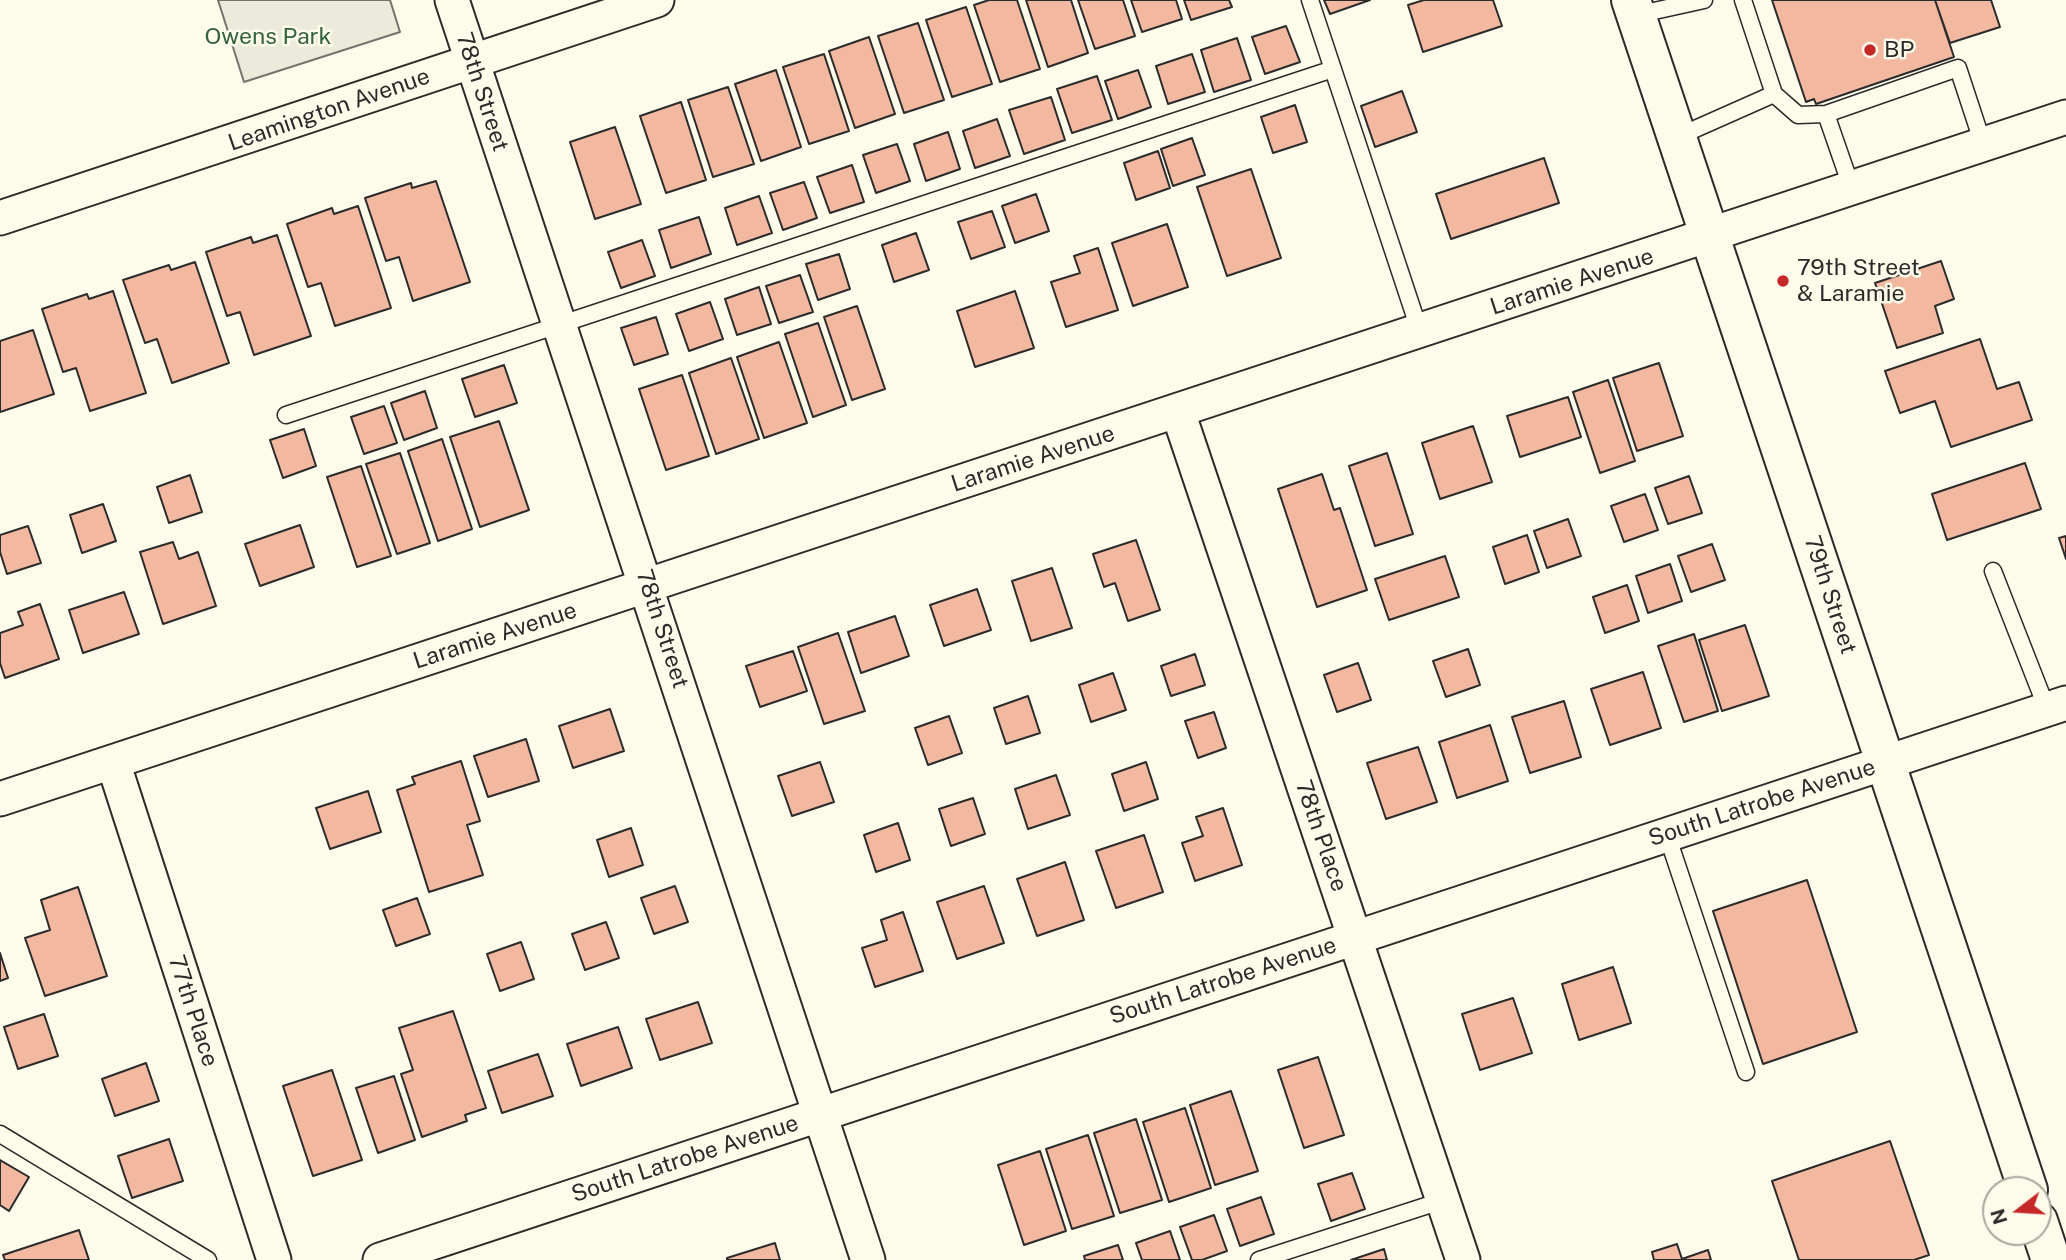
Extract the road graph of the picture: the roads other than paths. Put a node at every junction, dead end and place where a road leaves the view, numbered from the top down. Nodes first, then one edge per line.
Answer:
1 (452, 0) edge
2 (657, 0) edge
3 (1310, 0) edge
4 (1704, 0) edge
5 (1743, 0) edge
6 (1634, 8) edge
7 (472, 61) junction
8 (1333, 69) junction
9 (1774, 94) junction
10 (1826, 114) junction
11 (2066, 117) edge
12 (1677, 137) junction
13 (1983, 144) junction
14 (1852, 189) junction
15 (0, 218) edge
16 (1710, 237) junction
17 (560, 324) junction
18 (1420, 332) junction
19 (1178, 412) junction
20 (286, 415) dead end
21 (1993, 571) dead end
22 (648, 586) junction
23 (2056, 706) edge
24 (113, 762) junction
25 (1885, 763) junction
26 (0, 799) edge
27 (1667, 835) junction
28 (1355, 937) junction
29 (1746, 1072) dead end
30 (820, 1114) junction
31 (0, 1134) edge
32 (2023, 1176) edge
33 (1444, 1200) junction
34 (208, 1260) edge
35 (274, 1260) edge
36 (380, 1260) edge
37 (868, 1260) edge
38 (1259, 1260) edge
39 (1463, 1260) edge

1 - 7 street, 78th Street
2 - 7 street, Leamington Avenue
3 - 8 lane
4 - 6 lane
5 - 9 lane
6 - 12 main road, 79th Street
7 - 15 street, Leamington Avenue
7 - 17 street, 78th Street
8 - 17 lane
8 - 18 lane
9 - 10 lane
9 - 12 lane
10 - 13 lane
10 - 14 lane
11 - 13 street, Laramie Avenue
12 - 16 main road, 79th Street
13 - 14 street, Laramie Avenue
14 - 16 street, Laramie Avenue
16 - 18 street, Laramie Avenue
16 - 25 main road, 79th Street
17 - 20 lane
17 - 22 street, 78th Street
18 - 19 street, Laramie Avenue
19 - 22 street, Laramie Avenue
19 - 28 street, 78th Place
21 - 23 lane
22 - 24 street, Laramie Avenue
22 - 30 street, 78th Street
23 - 25 street, South Latrobe Avenue
24 - 26 street, Laramie Avenue
24 - 35 street, 77th Place
25 - 27 street, South Latrobe Avenue
25 - 32 main road, 79th Street
27 - 28 street, South Latrobe Avenue
27 - 29 lane
28 - 30 street, South Latrobe Avenue
28 - 33 street, 78th Place
30 - 36 street, South Latrobe Avenue
30 - 37 street, 78th Street
31 - 34 lane
33 - 38 lane
33 - 39 street, 78th Place

